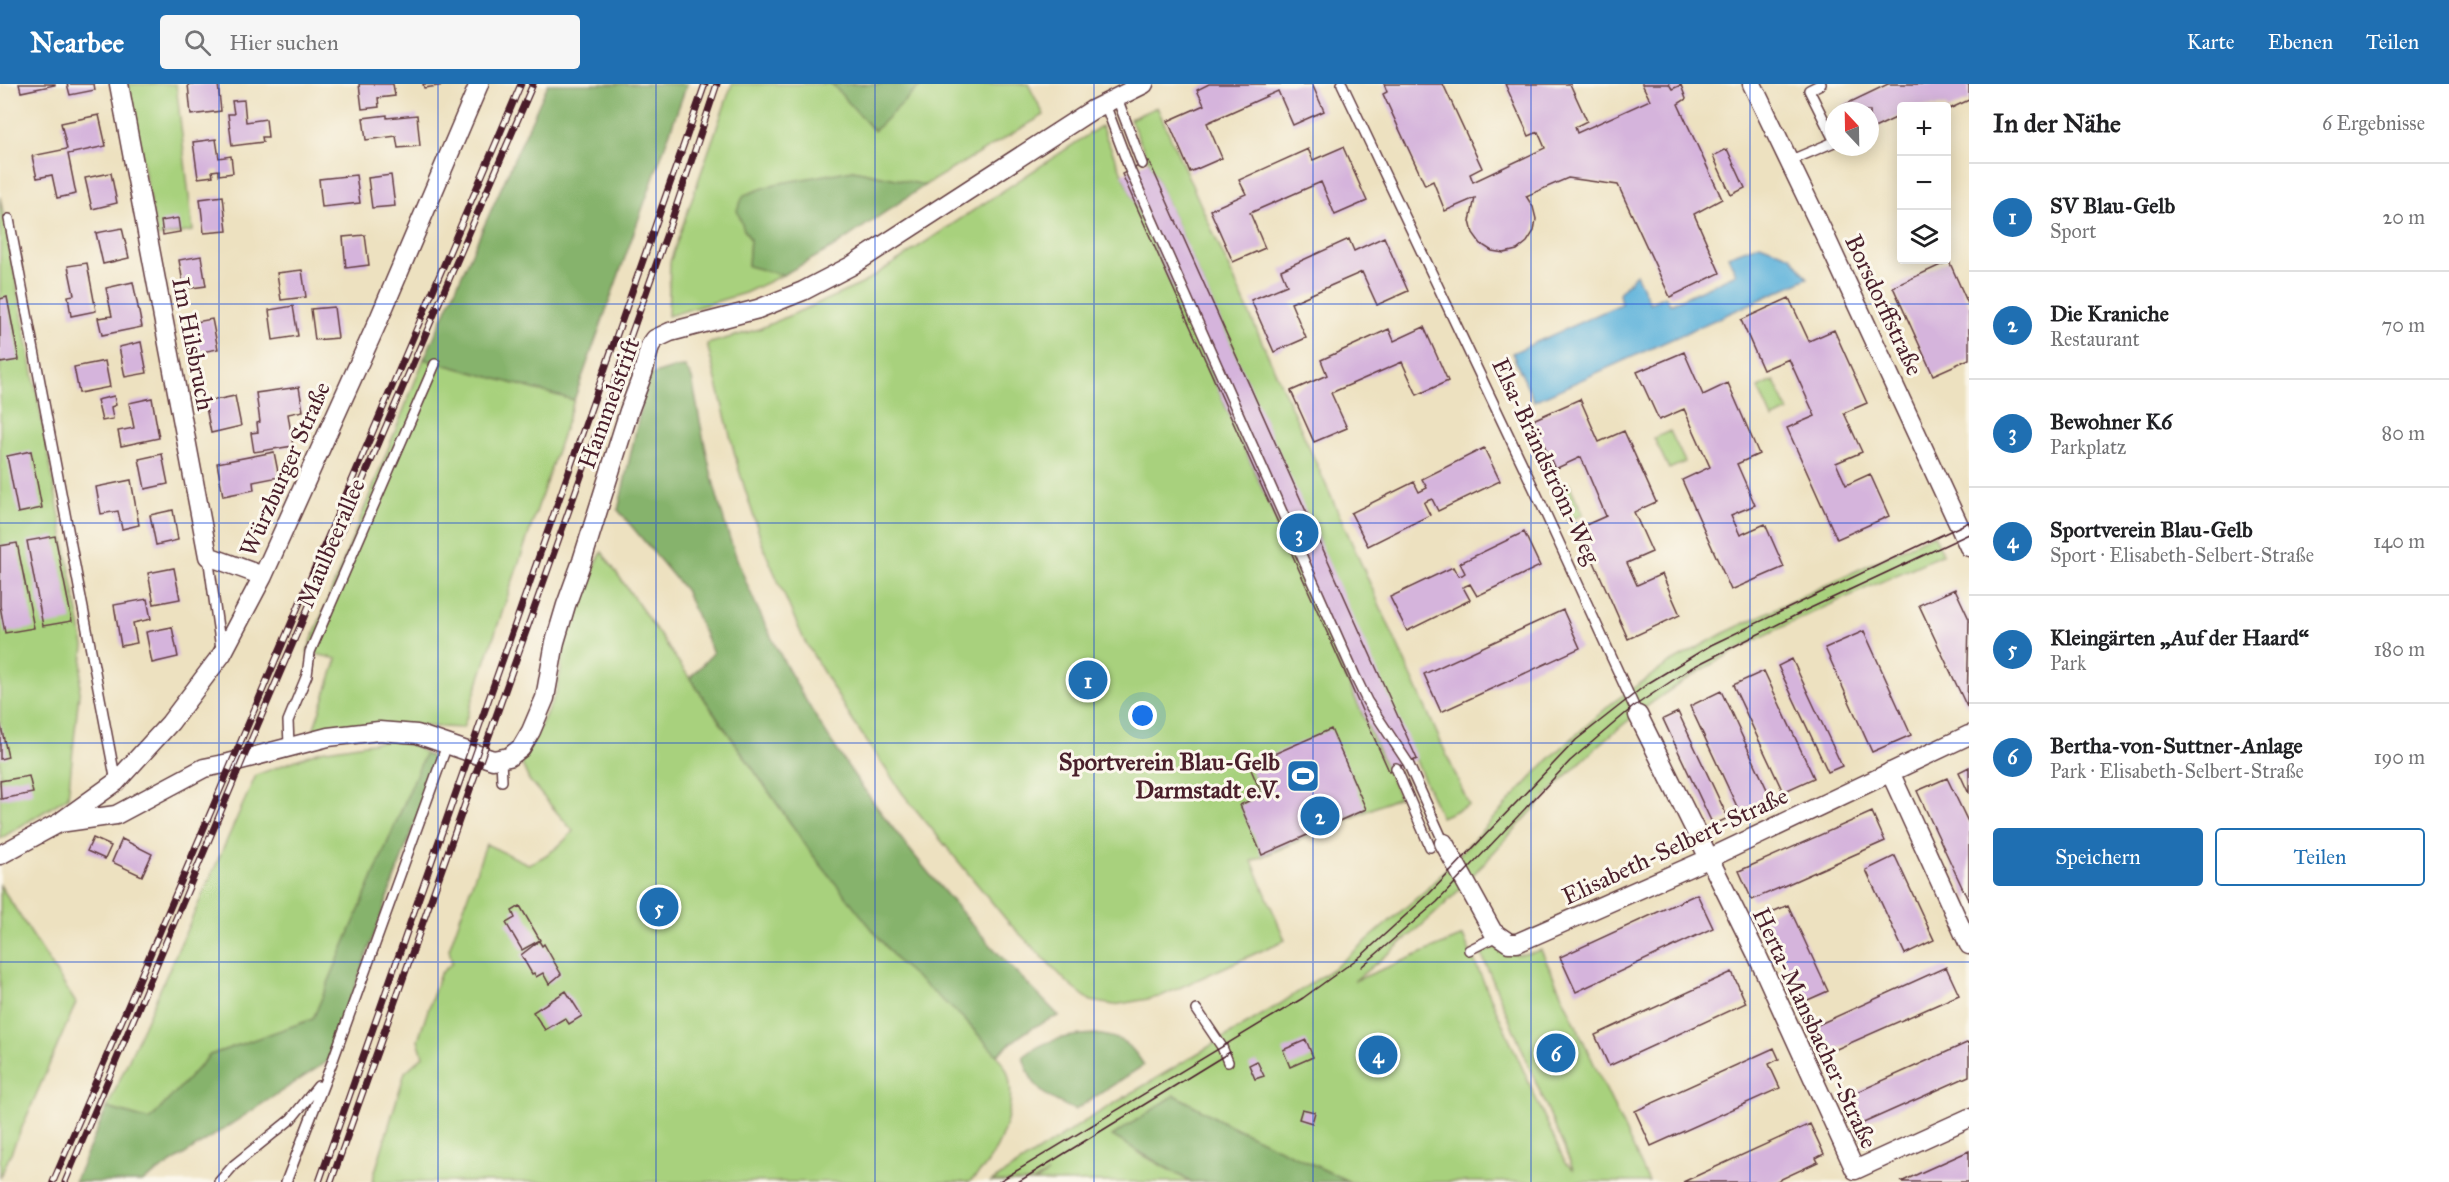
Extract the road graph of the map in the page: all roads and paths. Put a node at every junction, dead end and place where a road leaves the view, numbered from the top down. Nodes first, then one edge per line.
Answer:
1 (119, 84) edge
2 (479, 84) edge
3 (1144, 84) edge
4 (1342, 84) edge
5 (1752, 84) edge
6 (1821, 84) edge
7 (1111, 101) junction
8 (1825, 123) edge
9 (1825, 145) edge
10 (1789, 161) junction
11 (1142, 164) dead end
12 (9, 219) dead end
13 (435, 364) dead end
14 (1969, 547) edge
15 (208, 556) junction
16 (263, 576) junction
17 (222, 654) junction
18 (1638, 715) joint
19 (1969, 735) edge
20 (289, 745) junction
21 (447, 745) junction
22 (501, 759) junction
23 (1396, 768) dead end
24 (1890, 772) junction
25 (502, 781) dead end
26 (116, 782) junction
27 (59, 823) junction
28 (1437, 845) junction
29 (0, 855) edge
30 (1708, 859) junction
31 (1497, 936) junction
32 (1969, 945) edge
33 (1469, 950) dead end
34 (1197, 1010) dead end
35 (1228, 1062) dead end
36 (324, 1079) junction
37 (1969, 1118) edge
38 (219, 1182) edge
39 (285, 1182) edge

1 - 15 street, Im Hilsbruch
2 - 16 street, Würzburger Straße
3 - 7 street, Hammelstrift
4 - 18 lane, Elsa-Brändström-Weg
5 - 10 street, Borsdorffstraße
6 - 8 lane
7 - 11 lane
7 - 22 street, Hammelstrift
7 - 28 lane
9 - 10 lane
10 - 14 street, Borsdorffstraße
12 - 26 lane
13 - 20 lane, Maulbeerallee
15 - 16 street
15 - 17 lane
16 - 17 street, Würzburger Straße
17 - 26 street, Würzburger Straße
18 - 30 street, Elsa-Brändström-Weg
19 - 24 street, Elisabeth-Selbert-Straße
20 - 21 street
20 - 27 street
21 - 22 street
21 - 36 lane
22 - 25 lane
23 - 28 lane
24 - 30 street, Elisabeth-Selbert-Straße
24 - 32 street
26 - 27 street, Würzburger Straße
27 - 29 street
28 - 31 street
30 - 31 street, Elisabeth-Selbert-Straße
30 - 37 street, Herta-Mansbacher-Straße
31 - 33 lane
34 - 35 lane
36 - 38 lane
36 - 39 lane

